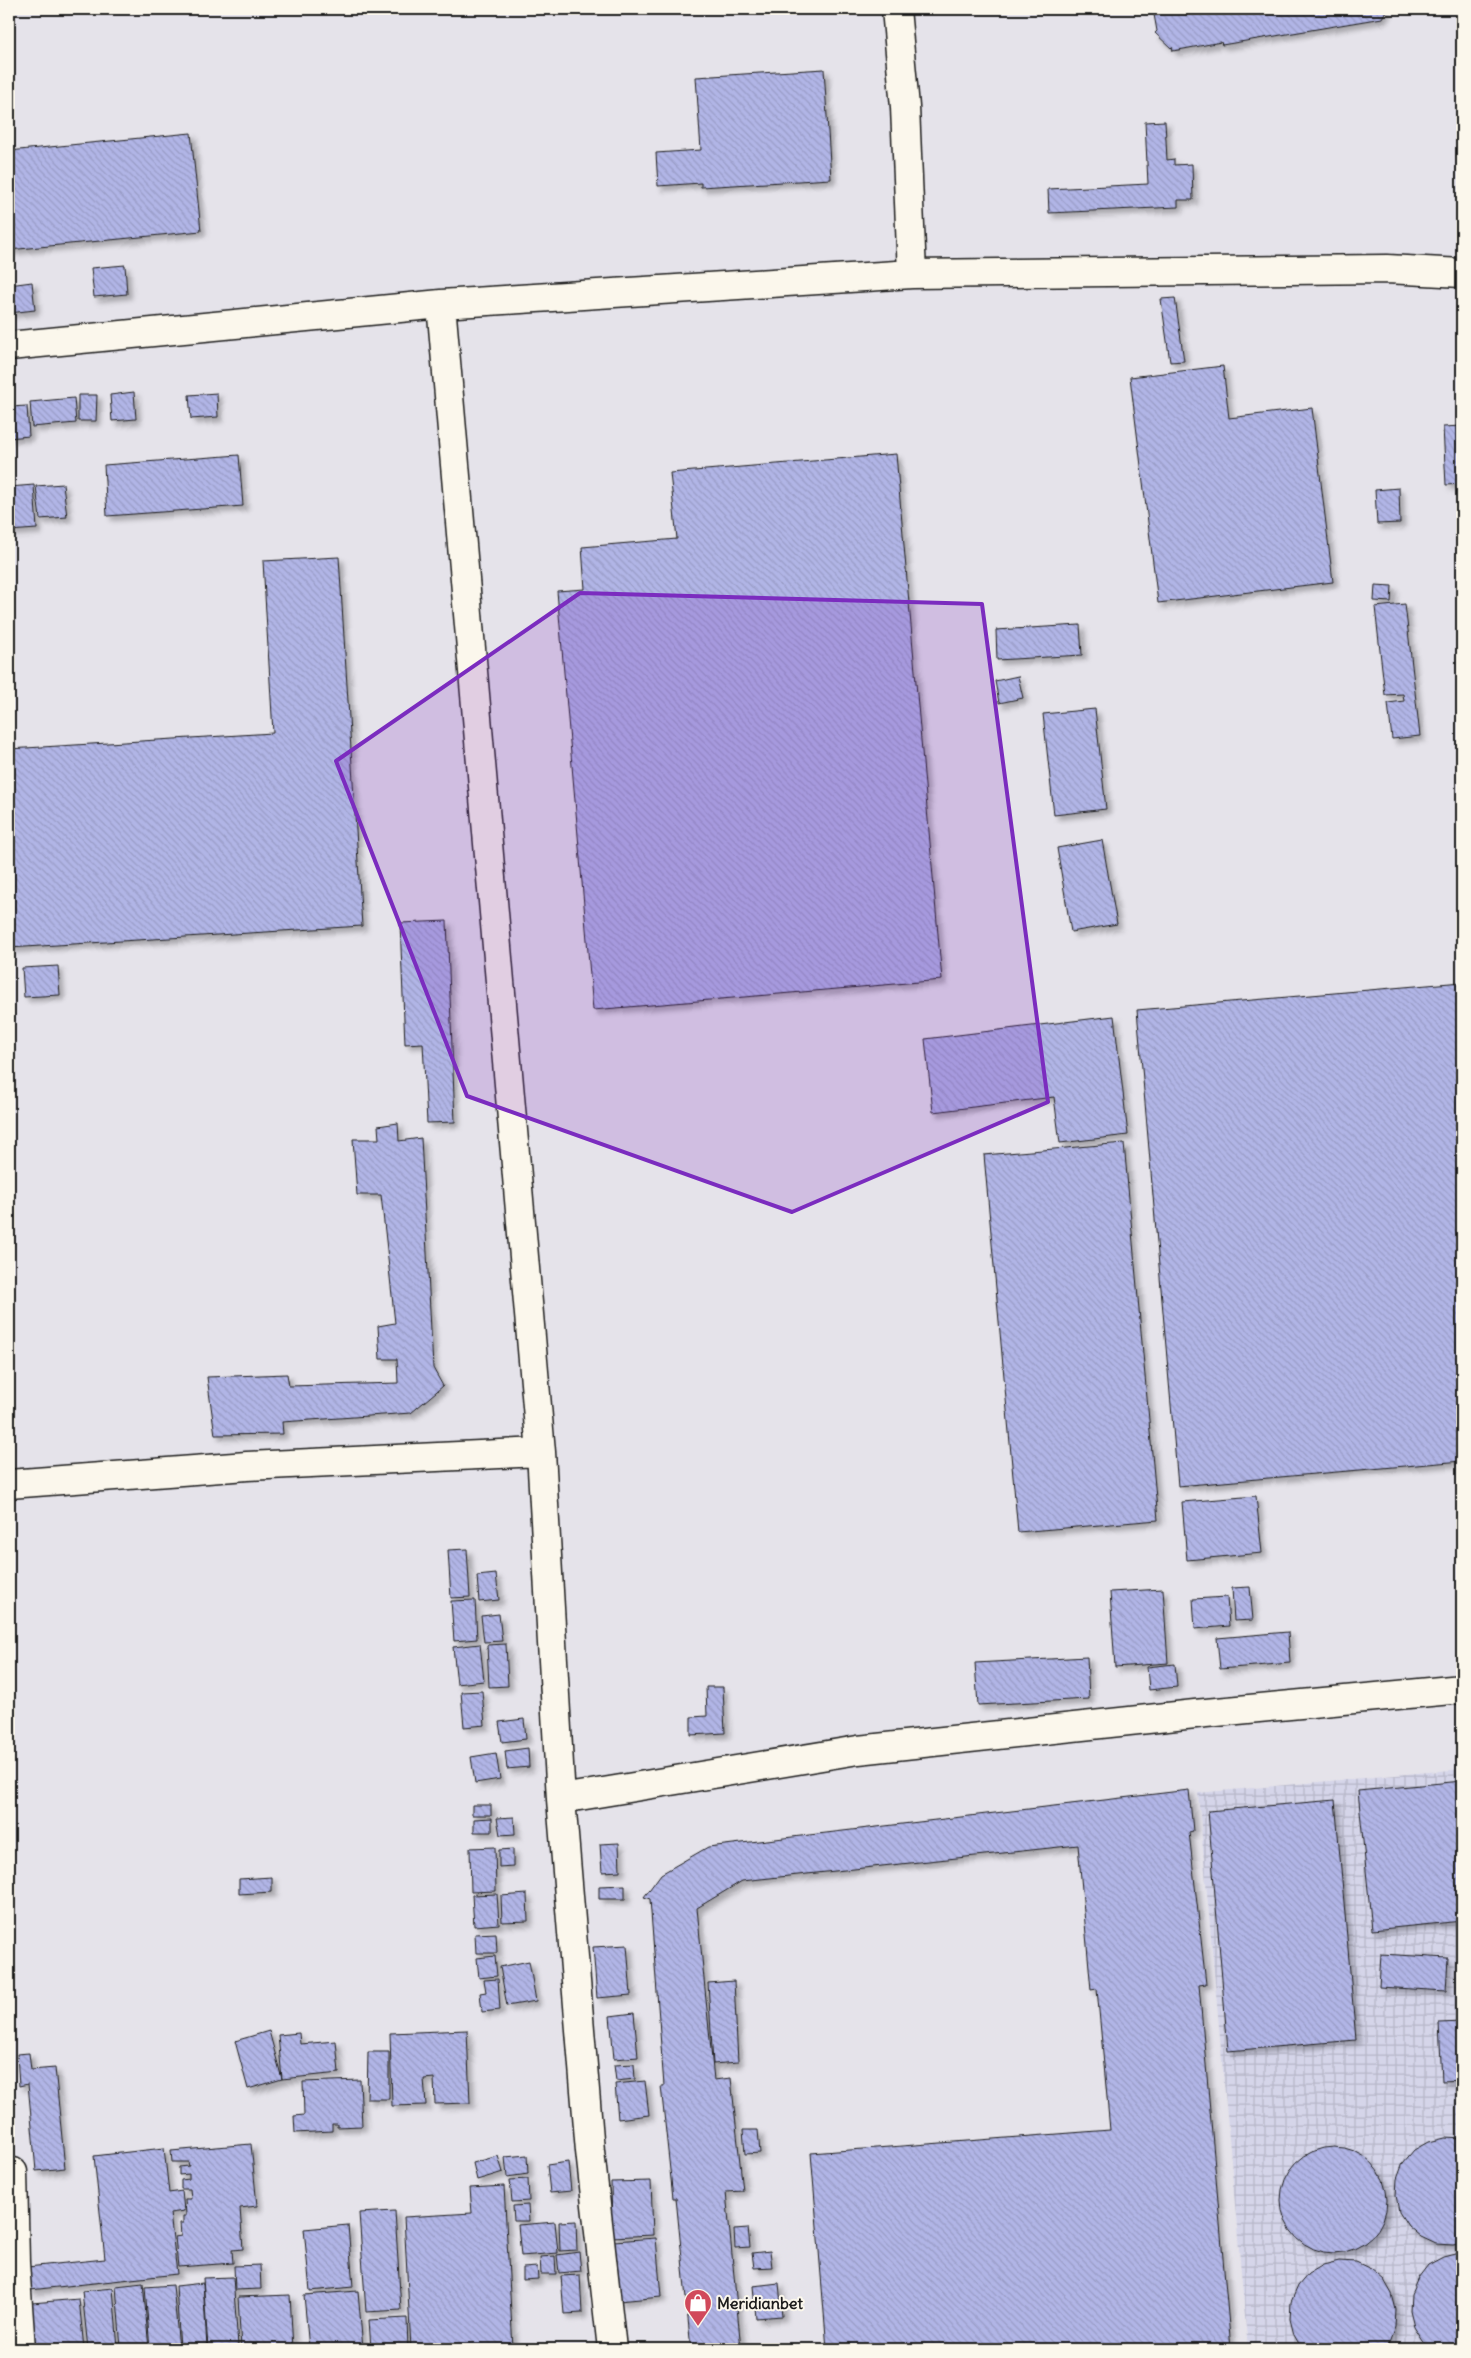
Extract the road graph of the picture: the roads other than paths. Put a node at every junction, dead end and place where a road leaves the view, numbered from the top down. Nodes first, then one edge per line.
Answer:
1 (896, 9) edge
2 (1462, 273) edge
3 (912, 274) junction
4 (441, 304) junction
5 (9, 346) edge
6 (541, 1452) junction
7 (9, 1484) edge
8 (1462, 1689) edge
9 (561, 1799) junction
10 (13, 2172) dead end
11 (21, 2349) edge
12 (612, 2349) edge

1 - 3 lane
2 - 3 lane
3 - 4 lane
4 - 5 lane
4 - 6 lane
6 - 7 lane
6 - 9 lane
8 - 9 lane
9 - 12 lane
10 - 11 lane

